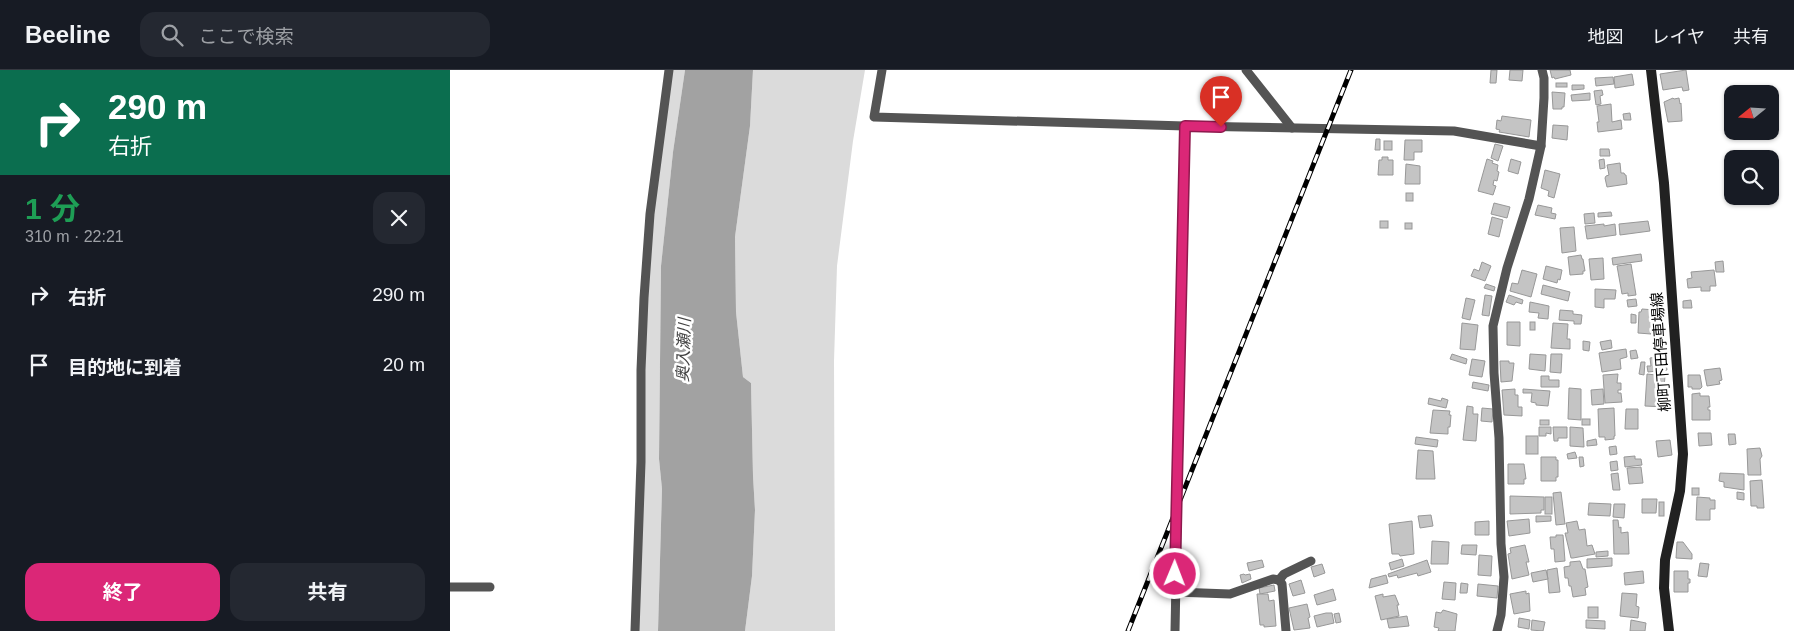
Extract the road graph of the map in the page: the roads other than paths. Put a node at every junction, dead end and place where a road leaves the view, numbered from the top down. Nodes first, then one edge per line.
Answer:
1 (669, 70) edge
2 (882, 70) edge
3 (1246, 70) edge
4 (1542, 70) edge
5 (1650, 70) edge
6 (1185, 126) junction
7 (1292, 128) junction
8 (1541, 146) junction
9 (1311, 561) dead end
10 (1279, 580) junction
11 (450, 587) edge
12 (490, 587) dead end
13 (1175, 592) junction
14 (635, 631) edge
15 (1175, 631) edge
16 (1286, 631) edge
17 (1497, 631) edge
18 (1669, 631) edge

1 - 14 street
2 - 6 street
3 - 7 street
4 - 8 street
5 - 18 main road, 柳町下田停車場線
6 - 7 street
6 - 13 street
7 - 8 street
8 - 17 street
9 - 10 street
10 - 13 street
10 - 16 street
11 - 12 street
13 - 15 street

